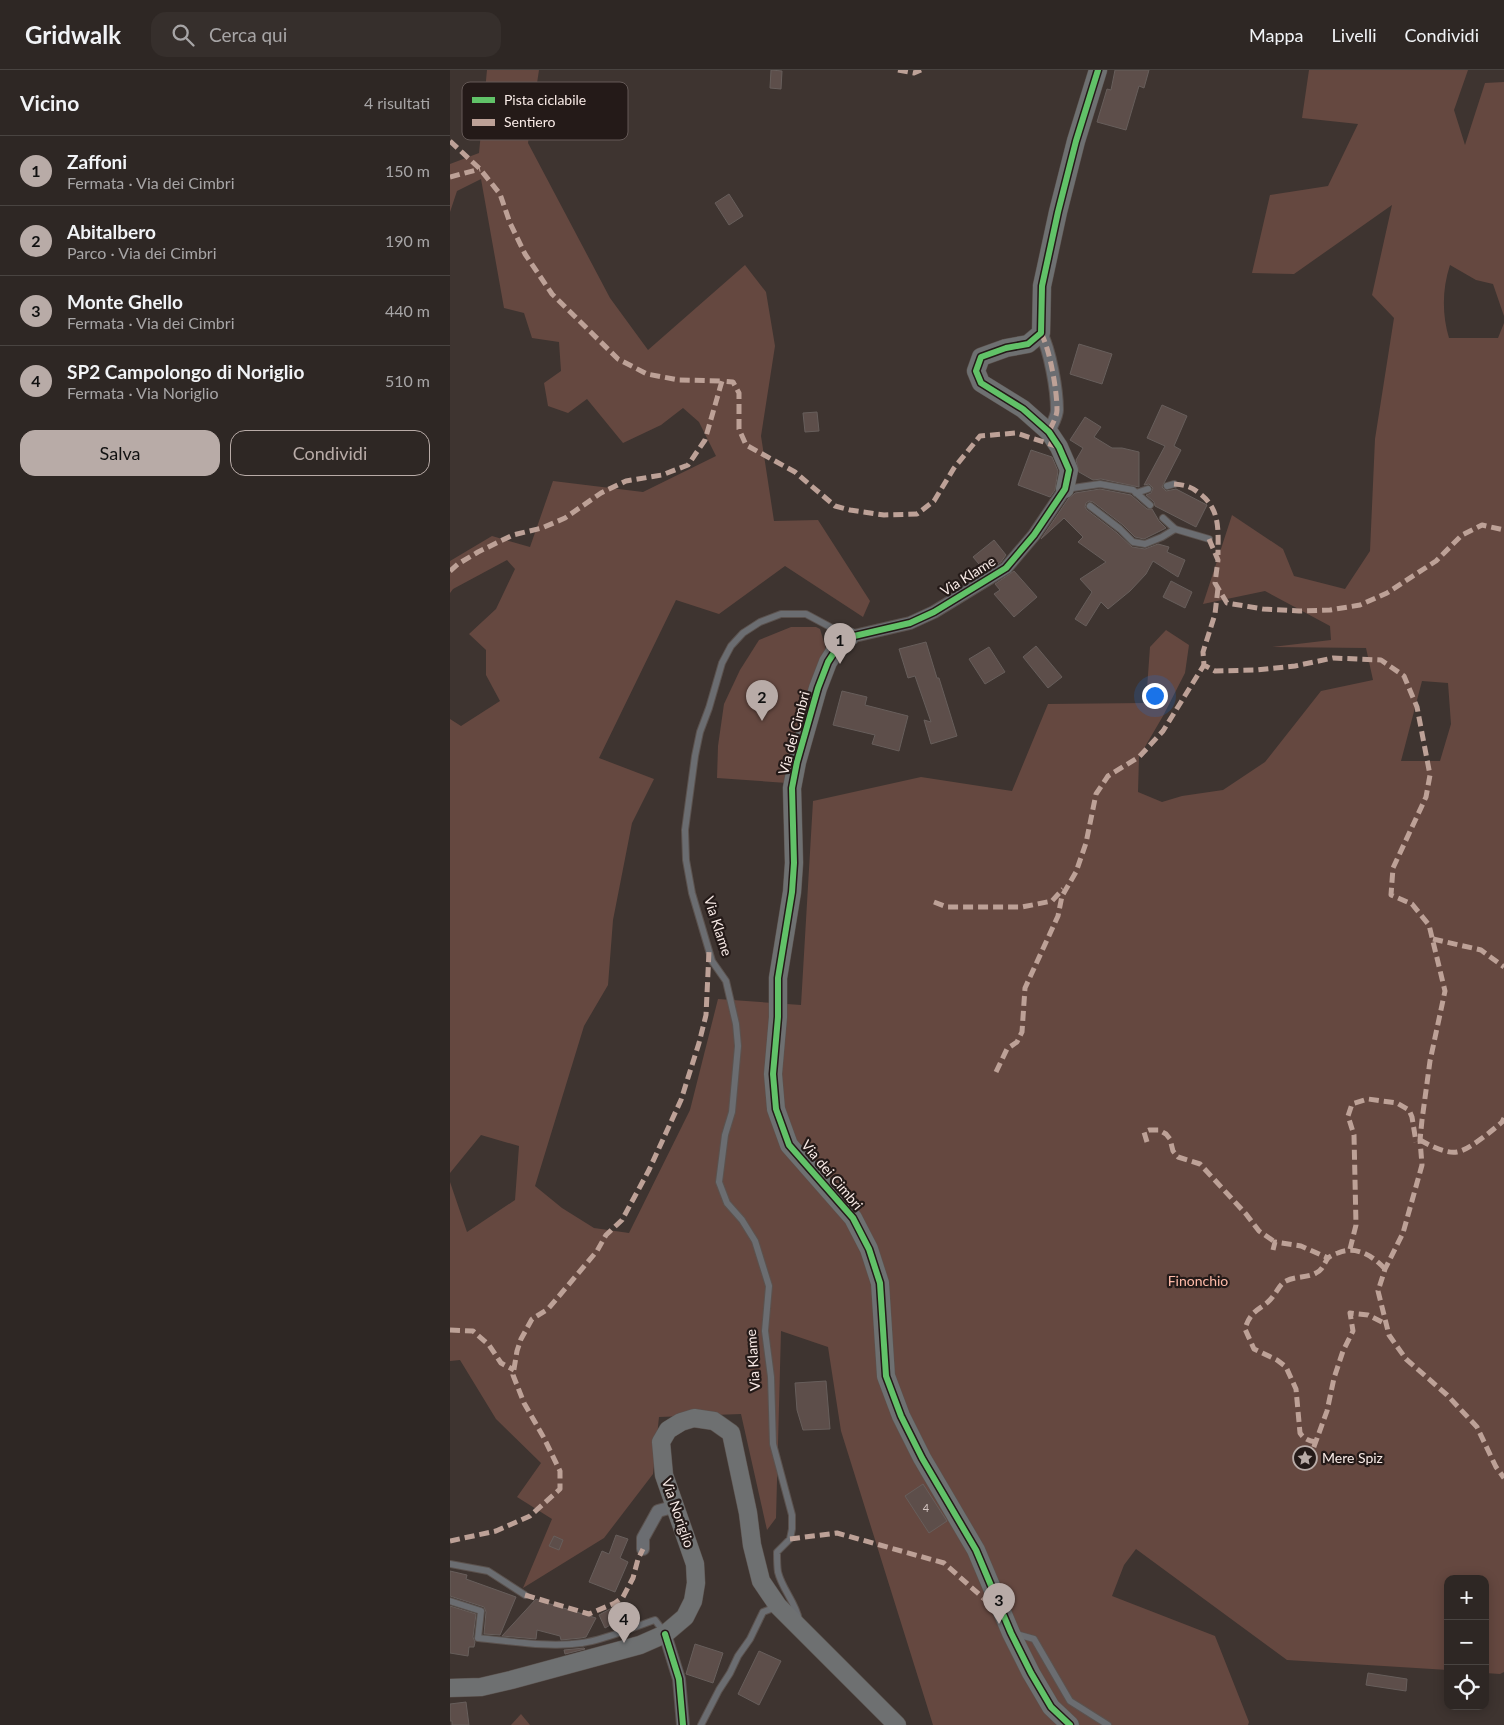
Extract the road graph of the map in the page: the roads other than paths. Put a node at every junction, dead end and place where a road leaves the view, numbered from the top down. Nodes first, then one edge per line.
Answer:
1 (1098, 70) edge
2 (1041, 333) junction
3 (1049, 432) junction
4 (1148, 489) dead end
5 (1068, 492) junction
6 (1136, 493) junction
7 (1150, 505) dead end
8 (1090, 506) dead end
9 (1163, 518) dead end
10 (1175, 529) junction
11 (1209, 539) dead end
12 (850, 637) junction
13 (676, 1506) junction
14 (643, 1549) dead end
15 (450, 1564) edge
16 (525, 1595) dead end
17 (450, 1601) edge
18 (778, 1606) junction
19 (800, 1627) junction
20 (1011, 1633) junction
21 (665, 1634) junction
22 (450, 1688) edge
23 (683, 1725) edge
24 (701, 1725) edge
25 (897, 1725) edge
26 (1070, 1725) edge
27 (1108, 1725) edge

1 - 2 street
2 - 3 street
2 - 3 street
3 - 5 street
4 - 6 lane
5 - 6 lane
5 - 12 street, Via Klame
6 - 7 lane
8 - 10 lane
9 - 10 lane
10 - 11 lane
12 - 19 lane, Via Klame
12 - 20 street, Via dei Cimbri
13 - 14 street
13 - 18 street, Via Noriglio
13 - 21 street, Via Noriglio
15 - 16 lane
17 - 21 lane
18 - 19 street, Via Noriglio
18 - 24 lane
19 - 25 street, Via Noriglio
20 - 26 street, Via dei Cimbri
20 - 27 lane
21 - 22 street, Via Noriglio
21 - 23 street

